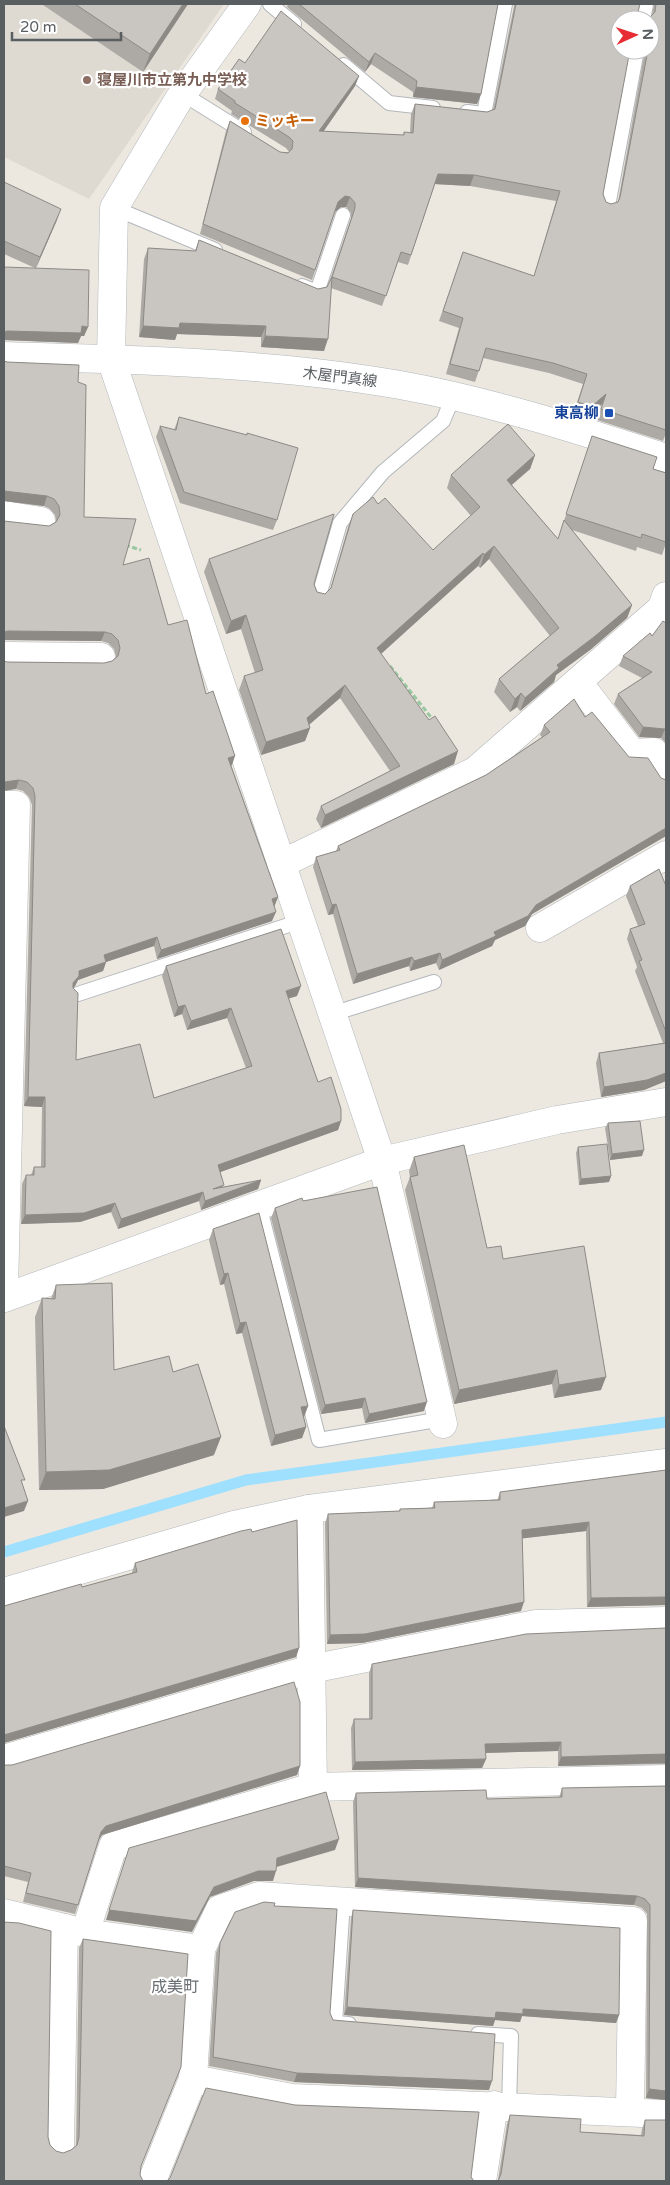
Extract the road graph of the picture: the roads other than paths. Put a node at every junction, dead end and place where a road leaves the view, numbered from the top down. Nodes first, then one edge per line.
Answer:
1 (247, 4) edge
2 (270, 4) edge
3 (505, 4) edge
4 (307, 35) edge
5 (330, 54) edge
6 (635, 60) edge
7 (183, 94) junction
8 (257, 140) edge
9 (608, 206) edge
10 (114, 208) junction
11 (343, 216) dead end
12 (225, 254) edge
13 (289, 280) edge
14 (4, 356) edge
15 (111, 359) junction
16 (453, 397) junction
17 (666, 458) edge
18 (4, 515) edge
19 (41, 521) dead end
20 (666, 596) edge
21 (318, 599) edge
22 (4, 656) edge
23 (100, 657) dead end
24 (578, 682) junction
25 (666, 775) edge
26 (4, 805) edge
27 (666, 855) edge
28 (281, 864) junction
29 (300, 921) junction
30 (540, 928) dead end
31 (434, 982) dead end
32 (78, 994) edge
33 (332, 1014) junction
34 (666, 1102) edge
35 (382, 1161) junction
36 (5, 1166) edge
37 (259, 1205) junction
38 (4, 1289) edge
39 (4, 1298) edge
40 (443, 1421) joint
41 (666, 1463) edge
42 (309, 1509) junction
43 (4, 1592) edge
44 (666, 1621) edge
45 (311, 1669) junction
46 (4, 1759) edge
47 (666, 1779) edge
48 (313, 1788) junction
49 (344, 1901) junction
50 (4, 1912) edge
51 (75, 1931) junction
52 (201, 1949) junction
53 (364, 2026) edge
54 (462, 2032) edge
55 (193, 2079) junction
56 (501, 2105) junction
57 (630, 2111) junction
58 (666, 2114) edge
59 (60, 2146) dead end
60 (152, 2181) edge
61 (482, 2181) edge

1 - 7 street
2 - 4 lane
3 - 5 lane
6 - 9 lane
7 - 8 lane
7 - 10 street
10 - 12 lane
10 - 15 street
11 - 13 lane
14 - 15 street, 木屋門真線
15 - 16 street, 木屋門真線
15 - 28 street
16 - 17 street, 木屋門真線
16 - 21 lane
18 - 19 street
20 - 24 street
22 - 23 street
24 - 25 street
24 - 28 street
26 - 36 street
27 - 30 street
28 - 29 street
29 - 32 lane
29 - 33 street
31 - 33 lane
33 - 35 street
34 - 35 street
35 - 37 street
35 - 40 street
36 - 38 street
37 - 39 street
37 - 40 lane
41 - 42 street
42 - 43 street
42 - 45 street
44 - 45 street
45 - 46 street
45 - 48 street
47 - 48 street
48 - 51 street
49 - 52 street
49 - 53 lane
49 - 57 street
50 - 51 street
51 - 52 street
51 - 59 street
52 - 55 street
54 - 56 lane
55 - 56 street
55 - 60 street
56 - 57 street
56 - 61 street
57 - 58 street

